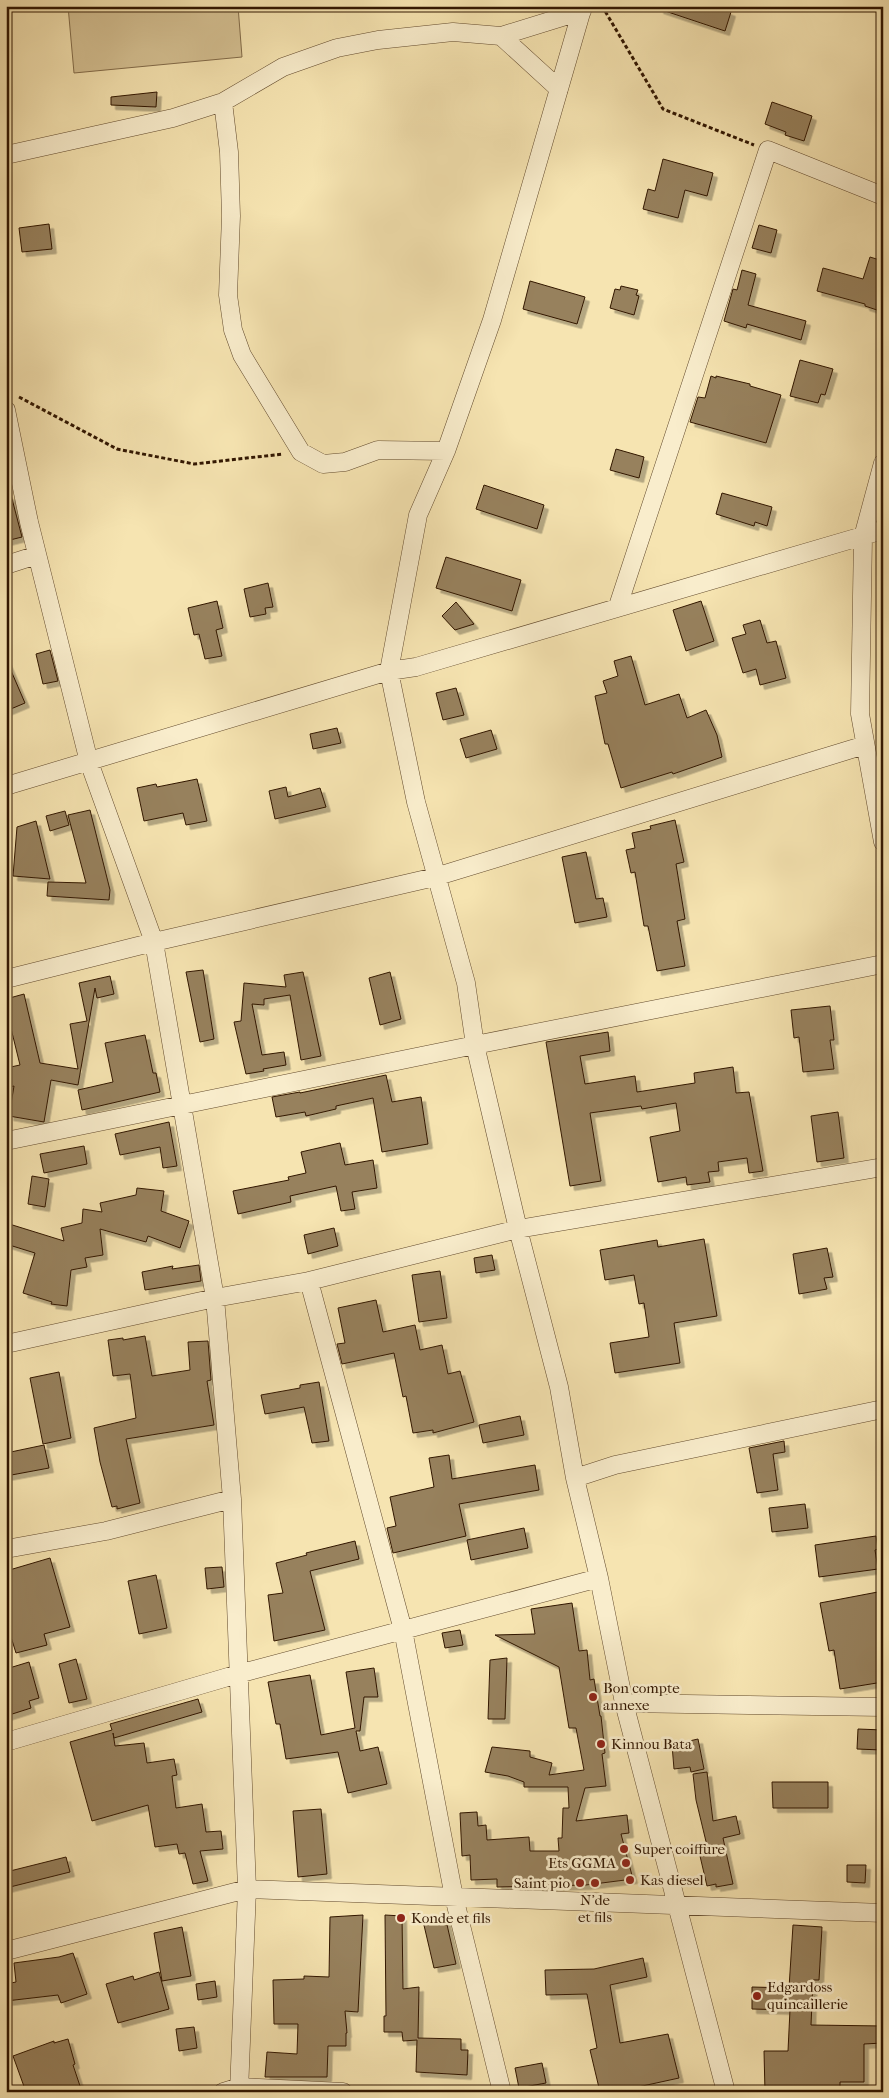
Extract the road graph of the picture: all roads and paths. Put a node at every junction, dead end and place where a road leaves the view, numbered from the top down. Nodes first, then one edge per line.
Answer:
1 (602, 6) edge
2 (583, 9) edge
3 (501, 36) junction
4 (559, 89) junction
5 (222, 102) junction
6 (768, 150) junction
7 (6, 155) edge
8 (883, 196) edge
9 (10, 402) edge
10 (446, 451) junction
11 (301, 452) junction
12 (883, 463) edge
13 (883, 530) edge
14 (863, 537) junction
15 (37, 555) junction
16 (6, 565) edge
17 (618, 606) junction
18 (389, 671) junction
19 (866, 745) junction
20 (89, 762) junction
21 (6, 786) edge
22 (883, 842) edge
23 (435, 877) junction
24 (154, 942) junction
25 (883, 964) edge
26 (6, 979) edge
27 (475, 1045) junction
28 (183, 1105) junction
29 (6, 1141) edge
30 (883, 1167) edge
31 (518, 1229) junction
32 (309, 1281) junction
33 (215, 1298) junction
34 (6, 1344) edge
35 (883, 1409) edge
36 (574, 1478) junction
37 (232, 1499) junction
38 (6, 1549) edge
39 (599, 1578) junction
40 (402, 1630) junction
41 (238, 1674) junction
42 (624, 1703) junction
43 (883, 1707) edge
44 (6, 1742) edge
45 (247, 1889) junction
46 (454, 1898) junction
47 (677, 1906) junction
48 (883, 1913) edge
49 (6, 1951) edge
50 (234, 2090) edge
51 (343, 2092) edge
52 (502, 2092) edge
53 (726, 2092) edge

1 - 6 path
2 - 3 street
2 - 4 street
3 - 4 street
3 - 5 street
4 - 10 street
5 - 7 street
5 - 11 street
6 - 8 street
6 - 17 street
9 - 11 path
9 - 15 street
10 - 11 street
10 - 18 street
12 - 14 street
13 - 14 street
14 - 17 street
14 - 19 street
15 - 16 street
15 - 20 street
17 - 18 street
18 - 20 street
18 - 23 street
19 - 22 street
19 - 23 street
20 - 21 street
20 - 24 street
23 - 24 street
23 - 27 street
24 - 26 street
24 - 28 street
25 - 27 street
27 - 28 street
27 - 31 street
28 - 29 street
28 - 33 street
30 - 31 street
31 - 32 street
31 - 36 street
32 - 33 street
32 - 40 street
33 - 34 street
33 - 37 street
35 - 36 street
36 - 39 street
37 - 38 street
37 - 41 street
39 - 40 street
39 - 42 street
40 - 41 street
40 - 46 street
41 - 44 street
41 - 45 street
42 - 43 street
42 - 47 street
45 - 46 street
45 - 49 street
45 - 50 street
46 - 47 street
46 - 52 street
47 - 48 street
47 - 53 street
50 - 51 street

